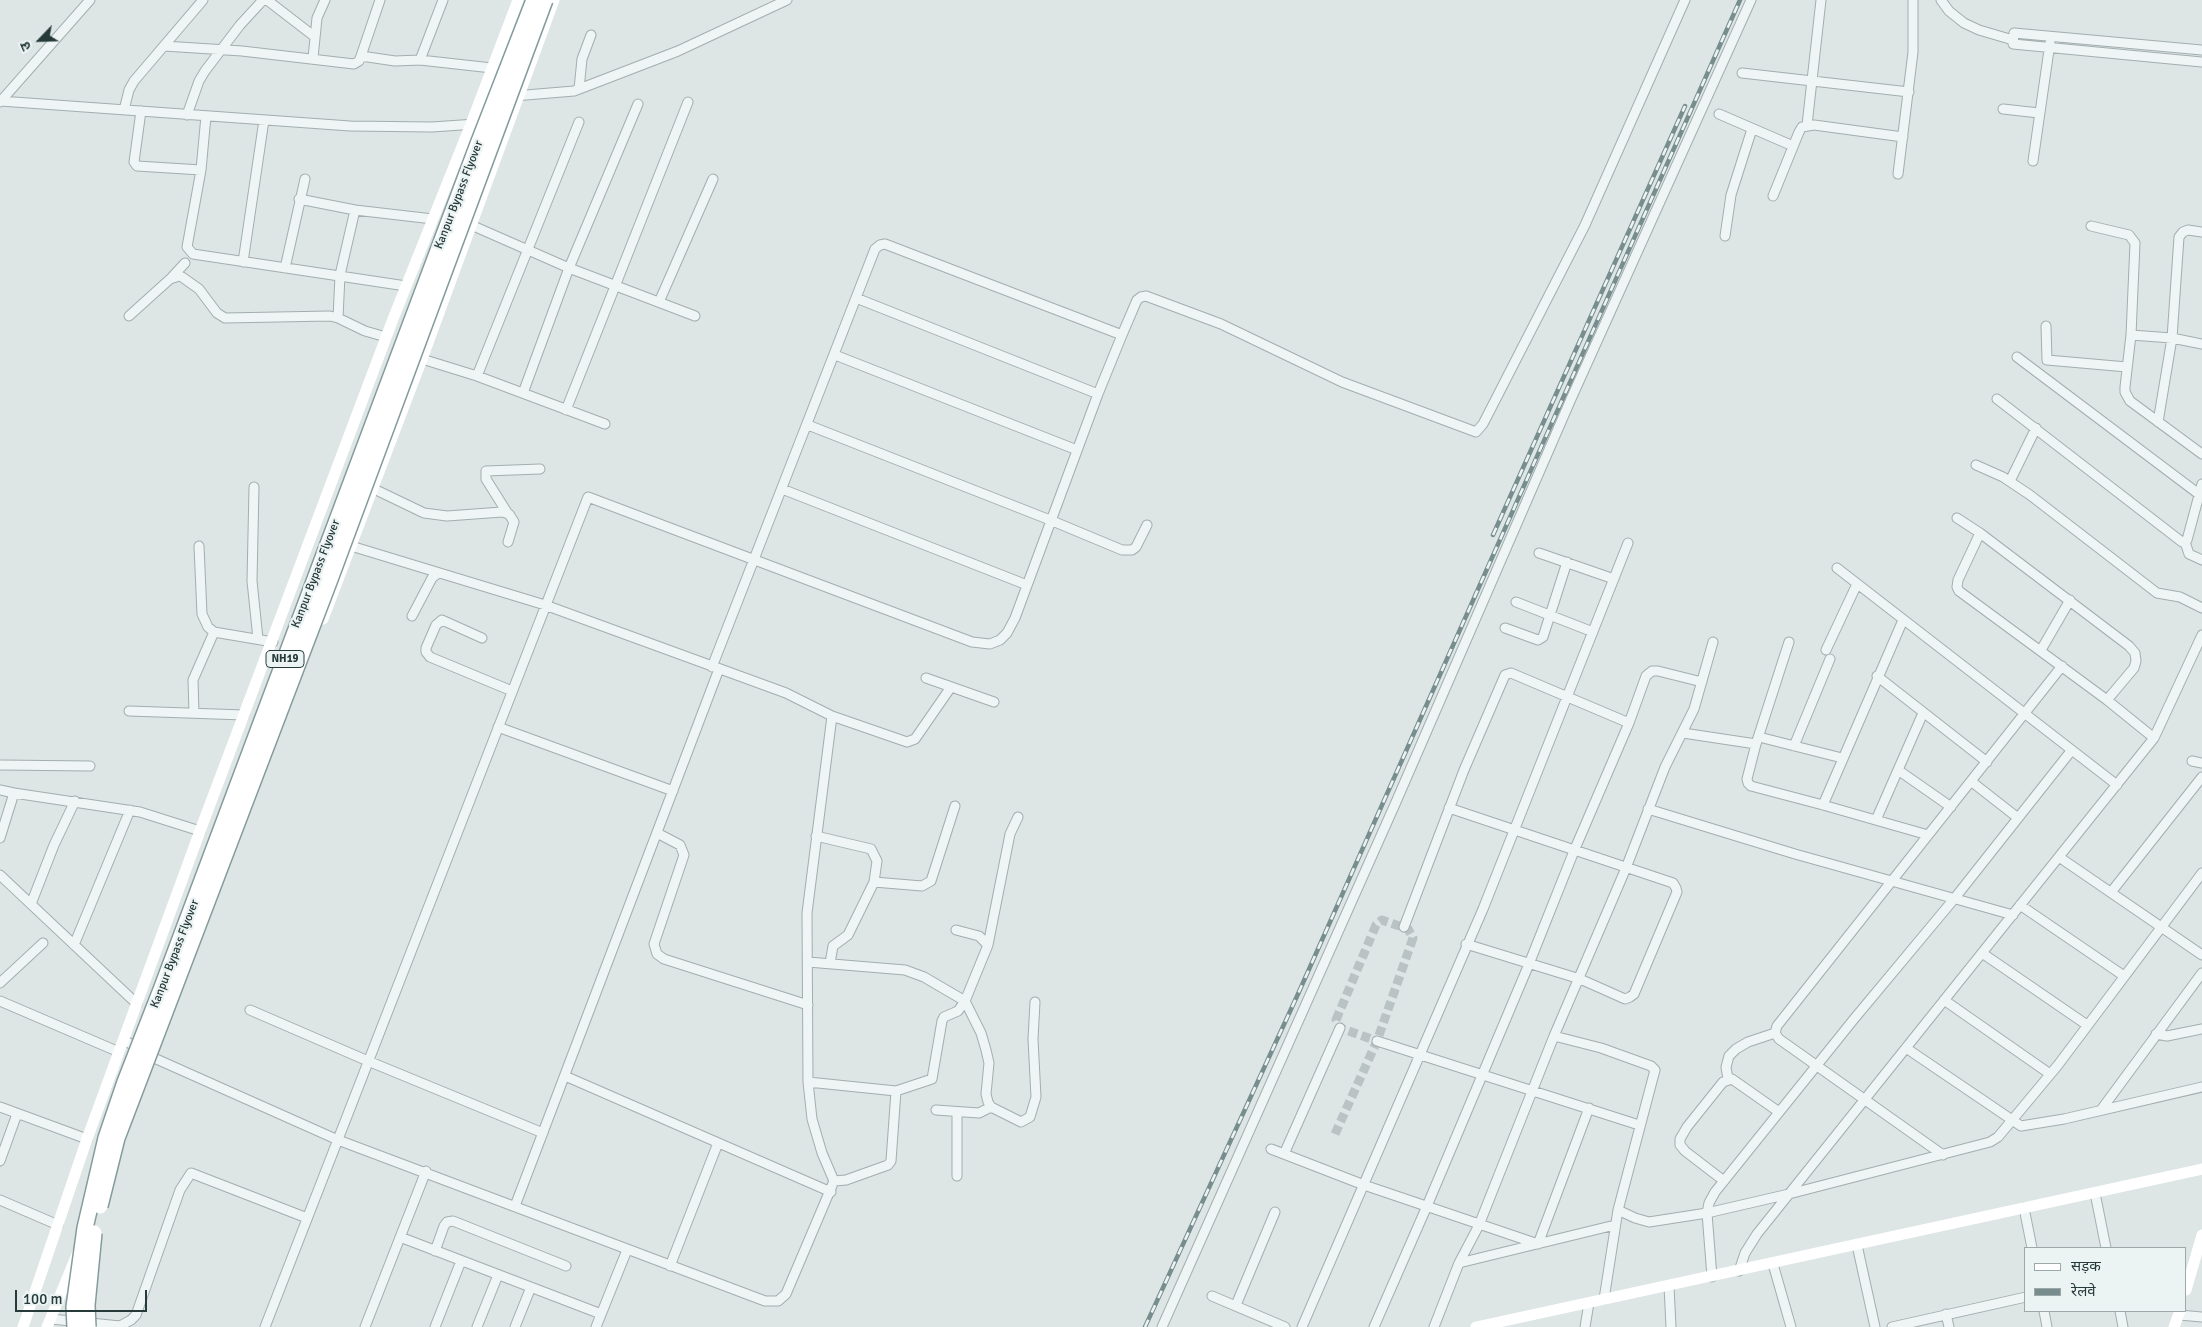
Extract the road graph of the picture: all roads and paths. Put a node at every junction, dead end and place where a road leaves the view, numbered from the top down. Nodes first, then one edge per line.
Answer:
1 (90, 0) edge
2 (203, 0) edge
3 (265, 0) edge
4 (325, 0) edge
5 (380, 0) edge
6 (443, 0) edge
7 (518, 0) edge
8 (534, 0) edge
9 (545, 0) edge
10 (554, 0) edge
11 (786, 0) edge
12 (1685, 0) edge
13 (1751, 0) edge
14 (1821, 0) edge
15 (1913, 0) edge
16 (1941, 0) edge
17 (591, 35) dead end
18 (315, 37) junction
19 (2050, 37) junction
20 (2013, 40) junction
21 (164, 46) junction
22 (2050, 48) junction
23 (222, 49) junction
24 (2202, 50) edge
25 (361, 56) junction
26 (314, 58) junction
27 (420, 60) junction
28 (2202, 62) edge
29 (492, 68) junction
30 (1742, 73) dead end
31 (1812, 81) junction
32 (484, 89) junction
33 (580, 89) junction
34 (1909, 92) junction
35 (518, 97) junction
36 (1, 99) edge
37 (688, 102) dead end
38 (638, 104) dead end
39 (2003, 109) dead end
40 (124, 110) junction
41 (141, 112) junction
42 (2039, 113) junction
43 (1719, 114) dead end
44 (187, 115) junction
45 (206, 116) junction
46 (264, 120) junction
47 (579, 122) dead end
48 (508, 123) junction
49 (471, 124) junction
50 (1808, 125) junction
51 (1752, 129) junction
52 (1903, 137) junction
53 (1793, 146) junction
54 (2033, 161) dead end
55 (201, 170) junction
56 (1898, 174) dead end
57 (305, 179) dead end
58 (713, 179) dead end
59 (1773, 196) dead end
60 (299, 199) junction
61 (355, 210) junction
62 (433, 219) junction
63 (471, 225) junction
64 (2091, 226) dead end
65 (2202, 232) edge
66 (1725, 236) dead end
67 (528, 250) junction
68 (243, 262) junction
69 (186, 263) dead end
70 (285, 268) junction
71 (569, 268) junction
72 (340, 275) junction
73 (170, 279) junction
74 (615, 285) junction
75 (406, 286) junction
76 (856, 298) junction
77 (659, 302) junction
78 (129, 316) dead end
79 (695, 316) dead end
80 (338, 318) junction
81 (2046, 326) dead end
82 (1122, 335) junction
83 (2131, 335) junction
84 (386, 337) junction
85 (2172, 338) junction
86 (2202, 344) edge
87 (835, 355) junction
88 (2017, 357) dead end
89 (422, 359) junction
90 (2127, 367) junction
91 (477, 376) junction
92 (523, 393) junction
93 (1098, 394) junction
94 (1997, 398) dead end
95 (566, 410) junction
96 (2158, 422) junction
97 (605, 424) dead end
98 (808, 426) junction
99 (2036, 428) junction
100 (1077, 450) junction
101 (2202, 454) edge
102 (1976, 465) dead end
103 (540, 469) dead end
104 (2010, 481) junction
105 (2202, 484) edge
106 (254, 487) dead end
107 (372, 488) junction
108 (782, 489) junction
109 (2200, 495) junction
110 (509, 514) junction
111 (1957, 518) dead end
112 (1050, 520) junction
113 (2193, 522) junction
114 (1147, 525) dead end
115 (2202, 526) edge
116 (1980, 533) junction
117 (508, 542) dead end
118 (2185, 542) junction
119 (1628, 544) dead end
120 (199, 546) dead end
121 (351, 546) junction
122 (1539, 553) dead end
123 (753, 560) junction
124 (2202, 560) edge
125 (1567, 562) junction
126 (1837, 568) dead end
127 (438, 573) junction
128 (1614, 579) junction
129 (1857, 584) junction
130 (1027, 585) junction
131 (2070, 600) junction
132 (1516, 602) dead end
133 (545, 605) junction
134 (2202, 608) edge
135 (412, 616) dead end
136 (1550, 616) junction
137 (1903, 620) junction
138 (1505, 628) dead end
139 (214, 632) junction
140 (1593, 632) junction
141 (2202, 635) edge
142 (482, 638) dead end
143 (258, 639) junction
144 (273, 642) junction
145 (1713, 642) dead end
146 (1790, 642) dead end
147 (2041, 650) junction
148 (2198, 654) edge
149 (2062, 666) junction
150 (715, 668) junction
151 (1877, 676) junction
152 (926, 678) dead end
153 (1702, 682) junction
154 (951, 687) junction
155 (512, 691) junction
156 (1567, 697) junction
157 (2107, 700) junction
158 (994, 702) dead end
159 (129, 711) dead end
160 (194, 713) junction
161 (1923, 713) junction
162 (2025, 713) junction
163 (244, 715) junction
164 (832, 716) junction
165 (1629, 723) junction
166 (498, 727) junction
167 (1683, 733) junction
168 (2154, 738) junction
169 (1757, 740) junction
170 (1794, 746) junction
171 (2071, 751) junction
172 (1842, 758) junction
173 (2192, 761) dead end
174 (1987, 762) junction
175 (2202, 763) edge
176 (0, 765) edge
177 (90, 766) dead end
178 (1898, 770) junction
179 (2202, 778) edge
180 (1972, 782) junction
181 (2117, 785) junction
182 (0, 790) edge
183 (673, 791) junction
184 (14, 792) junction
185 (75, 801) junction
186 (1823, 804) junction
187 (955, 806) dead end
188 (1951, 807) junction
189 (1449, 808) junction
190 (1648, 809) junction
191 (130, 810) junction
192 (1018, 817) dead end
193 (2018, 818) junction
194 (1876, 820) junction
195 (1515, 830) junction
196 (200, 831) junction
197 (657, 833) junction
198 (1928, 835) junction
199 (816, 836) junction
200 (0, 838) edge
201 (1574, 851) junction
202 (2059, 857) junction
203 (1626, 868) junction
204 (0, 875) edge
205 (2200, 878) edge
206 (1891, 880) junction
207 (874, 882) junction
208 (2112, 891) junction
209 (1954, 899) junction
210 (31, 904) junction
211 (2020, 905) junction
212 (2013, 915) junction
213 (2161, 926) junction
214 (1404, 927) dead end
215 (956, 930) dead end
216 (43, 942) dead end
217 (1466, 944) junction
218 (74, 945) junction
219 (988, 945) junction
220 (1982, 953) junction
221 (2202, 955) edge
222 (808, 962) junction
223 (830, 963) junction
224 (1529, 964) junction
225 (2202, 972) edge
226 (2124, 976) junction
227 (1580, 979) junction
228 (0, 983) edge
229 (1944, 1000) junction
230 (0, 1001) edge
231 (965, 1001) junction
232 (1035, 1002) dead end
233 (137, 1004) junction
234 (808, 1005) junction
235 (250, 1010) dead end
236 (2087, 1025) junction
237 (1340, 1028) dead end
238 (2202, 1029) edge
239 (1775, 1033) junction
240 (2156, 1034) junction
241 (1554, 1036) junction
242 (124, 1040) junction
243 (1377, 1041) tunnel mouth
244 (1906, 1048) junction
245 (119, 1052) junction
246 (1420, 1055) junction
247 (154, 1058) junction
248 (368, 1061) junction
249 (1817, 1066) junction
250 (2050, 1074) junction
251 (1481, 1075) junction
252 (565, 1076) junction
253 (1728, 1079) junction
254 (808, 1082) junction
255 (2202, 1087) edge
256 (1532, 1091) junction
257 (896, 1092) junction
258 (1865, 1100) junction
259 (0, 1107) edge
260 (991, 1107) junction
261 (1589, 1108) junction
262 (936, 1110) dead end
263 (2101, 1110) junction
264 (957, 1112) junction
265 (1779, 1112) junction
266 (17, 1114) junction
267 (2011, 1121) junction
268 (1639, 1125) junction
269 (544, 1133) junction
270 (87, 1139) junction
271 (338, 1140) junction
272 (718, 1142) junction
273 (1271, 1149) dead end
274 (1284, 1154) junction
275 (1943, 1155) junction
276 (0, 1161) edge
277 (2202, 1169) edge
278 (426, 1171) junction
279 (957, 1176) dead end
280 (834, 1181) junction
281 (1724, 1181) junction
282 (1364, 1184) junction
283 (831, 1192) junction
284 (2094, 1193) junction
285 (1789, 1194) junction
286 (0, 1200) edge
287 (515, 1206) junction
288 (1427, 1206) junction
289 (2024, 1208) junction
290 (1618, 1210) junction
291 (1275, 1212) dead end
292 (1707, 1213) junction
293 (307, 1218) junction
294 (1479, 1224) junction
295 (58, 1225) junction
296 (1615, 1225) junction
297 (400, 1237) junction
298 (2201, 1239) edge
299 (1538, 1244) junction
300 (1857, 1244) junction
301 (2032, 1247) edge
302 (2106, 1247) edge
303 (627, 1250) junction
304 (435, 1251) junction
305 (461, 1260) junction
306 (1459, 1264) junction
307 (1773, 1264) junction
308 (566, 1266) dead end
309 (670, 1266) junction
310 (1739, 1271) junction
311 (498, 1274) junction
312 (1712, 1276) junction
313 (1669, 1286) junction
314 (531, 1287) junction
315 (2187, 1287) edge
316 (1212, 1296) dead end
317 (2024, 1297) edge
318 (1604, 1299) junction
319 (1589, 1303) junction
320 (1236, 1305) junction
321 (2044, 1312) edge
322 (2120, 1312) edge
323 (2179, 1313) edge
324 (601, 1314) junction
325 (1946, 1314) junction
326 (2202, 1317) edge
327 (49, 1323) edge
328 (23, 1327) edge
329 (76, 1327) edge
330 (88, 1327) edge
331 (265, 1327) edge
332 (365, 1327) edge
333 (435, 1327) edge
334 (476, 1327) edge
335 (515, 1327) edge
336 (596, 1327) edge
337 (1162, 1327) edge
338 (1285, 1327) edge
339 (1302, 1327) edge
340 (1374, 1327) edge
341 (1434, 1327) edge
342 (1476, 1327) edge
343 (1585, 1327) edge
344 (1671, 1327) edge
345 (1791, 1327) edge
346 (1875, 1327) edge
347 (1892, 1327) edge
348 (1949, 1327) edge
349 (2047, 1327) edge
350 (2123, 1327) edge
351 (2174, 1327) edge

1 - 36 street
2 - 21 street
3 - 18 street
3 - 23 street
4 - 18 street
5 - 25 street
6 - 27 street
7 - 29 main road
8 - 329 highway, Kanpur Bypass Flyover / NH19, bridge
9 - 330 highway, Kanpur Bypass Flyover / NH19, bridge
10 - 35 main road
11 - 33 street
12 - 82 street
13 - 337 street
14 - 31 street
15 - 34 street
16 - 20 street
17 - 33 street
18 - 26 street
19 - 20 street
19 - 22 street
19 - 24 street
20 - 22 street
21 - 23 street
21 - 40 street
22 - 28 street
22 - 42 street
23 - 26 street
23 - 44 street
25 - 26 street
25 - 27 street
27 - 29 street
29 - 32 main road
30 - 31 street
31 - 34 street
31 - 50 street
32 - 35 street
32 - 49 main road
33 - 35 street
34 - 52 street
35 - 48 main road
36 - 40 street
37 - 74 street
38 - 71 street
39 - 42 street
40 - 41 street
41 - 44 street
41 - 55 street
42 - 54 street
43 - 51 street
44 - 45 street
45 - 46 street
45 - 55 street
46 - 49 street
46 - 68 street
47 - 67 street
48 - 49 street
48 - 63 main road
49 - 62 main road
50 - 52 street
50 - 53 street
51 - 53 street
51 - 66 street
52 - 56 street
53 - 59 street
55 - 68 street
57 - 60 street
58 - 77 street
60 - 61 street
60 - 70 street
61 - 62 street
61 - 72 street
62 - 75 main road
63 - 67 street
63 - 89 main road
64 - 83 street
65 - 85 street
67 - 71 street
67 - 91 street
68 - 70 street
69 - 73 street
70 - 72 street
71 - 74 street
71 - 92 street
72 - 75 street
72 - 80 street
73 - 78 street
73 - 80 street
74 - 77 street
74 - 95 street
75 - 84 main road
76 - 82 street
76 - 87 street
76 - 93 street
77 - 79 street
80 - 84 street
81 - 90 street
82 - 93 street
83 - 85 street
83 - 90 street
84 - 144 main road
85 - 86 street
85 - 96 street
87 - 98 street
87 - 100 street
88 - 109 street
89 - 91 street
89 - 107 main road
90 - 96 street
91 - 92 street
92 - 95 street
93 - 100 street
94 - 99 street
95 - 97 street
96 - 101 street
98 - 108 street
98 - 112 street
99 - 104 street
99 - 118 street
100 - 112 street
102 - 104 street
103 - 110 street
104 - 134 street
105 - 109 street
106 - 143 street
107 - 110 street
107 - 121 main road
108 - 123 street
108 - 130 street
109 - 113 street
110 - 117 street
111 - 116 street
112 - 114 street
112 - 130 street
113 - 115 street
113 - 118 street
116 - 131 street
116 - 147 street
118 - 124 street
119 - 128 street
120 - 139 street
121 - 127 street
121 - 247 main road
122 - 125 street
123 - 130 street
123 - 133 street
123 - 150 street
125 - 128 street
125 - 136 street
126 - 129 street
127 - 133 street
127 - 135 street
128 - 140 street
129 - 137 street
129 - 170 street
131 - 147 street
131 - 157 street
132 - 136 street
133 - 150 street
133 - 155 street
136 - 138 street
136 - 140 street
137 - 151 street
137 - 162 street
139 - 143 street
139 - 160 street
140 - 156 street
141 - 148 street
142 - 155 street
143 - 144 street
144 - 163 main road
145 - 153 street
146 - 169 street
147 - 149 street
148 - 168 street
149 - 157 street
149 - 162 street
150 - 164 street
150 - 183 street
151 - 161 street
151 - 172 street
152 - 154 street
153 - 165 street
153 - 167 street
154 - 158 street
154 - 164 street
155 - 166 street
156 - 165 street
156 - 189 street
156 - 195 street
157 - 168 street
159 - 160 street
160 - 163 street
161 - 174 street
161 - 178 street
162 - 171 street
162 - 174 street
163 - 196 main road
164 - 199 street
165 - 201 street
166 - 183 street
166 - 248 street
167 - 169 street
167 - 190 street
168 - 181 street
169 - 170 street
169 - 186 street
170 - 172 street
171 - 181 street
171 - 193 street
172 - 186 street
173 - 175 street
174 - 180 street
176 - 177 street
178 - 188 street
178 - 194 street
179 - 208 street
180 - 188 street
180 - 193 street
181 - 202 street
182 - 184 street
183 - 197 street
184 - 185 street
184 - 200 street
185 - 191 street
185 - 210 street
186 - 194 street
187 - 207 street
188 - 198 street
189 - 195 street
189 - 214 street
190 - 203 street
190 - 206 street
191 - 196 street
191 - 218 street
192 - 219 street
193 - 209 street
194 - 198 street
195 - 201 street
195 - 217 street
196 - 233 main road
197 - 234 street
197 - 252 street
198 - 206 street
199 - 207 street
199 - 222 street
201 - 203 street
201 - 224 street
202 - 208 street
202 - 211 street
203 - 227 street
203 - 227 street
204 - 210 street
205 - 213 street
206 - 209 street
206 - 239 street
207 - 223 street
208 - 213 street
209 - 212 street
209 - 249 street
210 - 218 street
211 - 212 street
211 - 226 street
212 - 220 street
213 - 221 street
213 - 226 street
215 - 219 street
216 - 228 street
217 - 224 street
217 - 246 street
218 - 233 street
219 - 231 street
220 - 229 street
220 - 236 street
222 - 223 street
222 - 234 street
223 - 231 street
224 - 227 street
224 - 251 street
225 - 240 street
226 - 236 street
227 - 241 street
229 - 244 street
229 - 250 street
230 - 245 street
231 - 257 street
231 - 260 street
232 - 260 street
233 - 242 main road
234 - 254 street
235 - 248 street
236 - 250 street
237 - 274 street
238 - 240 street
239 - 249 street
239 - 253 street
240 - 263 street
241 - 256 street
241 - 268 street
242 - 245 main road
242 - 247 street
243 - 246 street
244 - 258 street
244 - 267 street
245 - 270 main road
246 - 251 street
246 - 282 street
247 - 271 street
247 - 327 main road
248 - 269 street
248 - 271 street
249 - 258 street
249 - 265 street
250 - 267 street
251 - 256 street
251 - 288 street
252 - 269 street
252 - 272 street
253 - 265 street
253 - 281 street
254 - 257 street
254 - 280 street
255 - 263 street
256 - 261 street
256 - 294 street
257 - 280 street
258 - 275 street
258 - 285 street
259 - 266 street
260 - 264 street
261 - 268 street
261 - 299 street
262 - 264 street
263 - 267 street
264 - 279 street
265 - 281 street
266 - 270 street
266 - 276 street
267 - 275 street
268 - 290 street
269 - 287 street
270 - 295 main road
271 - 278 street
271 - 293 street
272 - 283 street
272 - 309 street
273 - 274 street
274 - 282 street
275 - 285 street
277 - 284 main road
278 - 287 street
278 - 297 street
280 - 283 street
281 - 292 street
282 - 288 street
282 - 339 street
283 - 309 street
284 - 289 main road
284 - 302 street
285 - 292 street
285 - 310 street
286 - 295 street
287 - 303 street
288 - 294 street
288 - 340 street
289 - 300 main road
289 - 301 street
290 - 292 street
290 - 296 street
291 - 320 street
292 - 312 street
293 - 327 street
293 - 331 street
294 - 299 street
294 - 306 street
295 - 328 main road
296 - 299 street
296 - 318 street
297 - 304 street
297 - 332 street
298 - 315 main road
299 - 306 street
300 - 307 main road
300 - 346 street
303 - 309 street
303 - 324 street
304 - 305 street
304 - 308 street
305 - 311 street
305 - 333 street
306 - 341 street
307 - 310 main road
307 - 345 street
310 - 312 main road
311 - 314 street
311 - 334 street
312 - 313 main road
313 - 318 main road
313 - 344 street
314 - 324 street
314 - 335 street
316 - 320 street
317 - 325 street
318 - 319 main road
319 - 342 main road
319 - 343 street
320 - 338 street
321 - 349 street
322 - 350 street
323 - 326 street
323 - 351 main road
324 - 336 street
325 - 347 street
325 - 348 street

